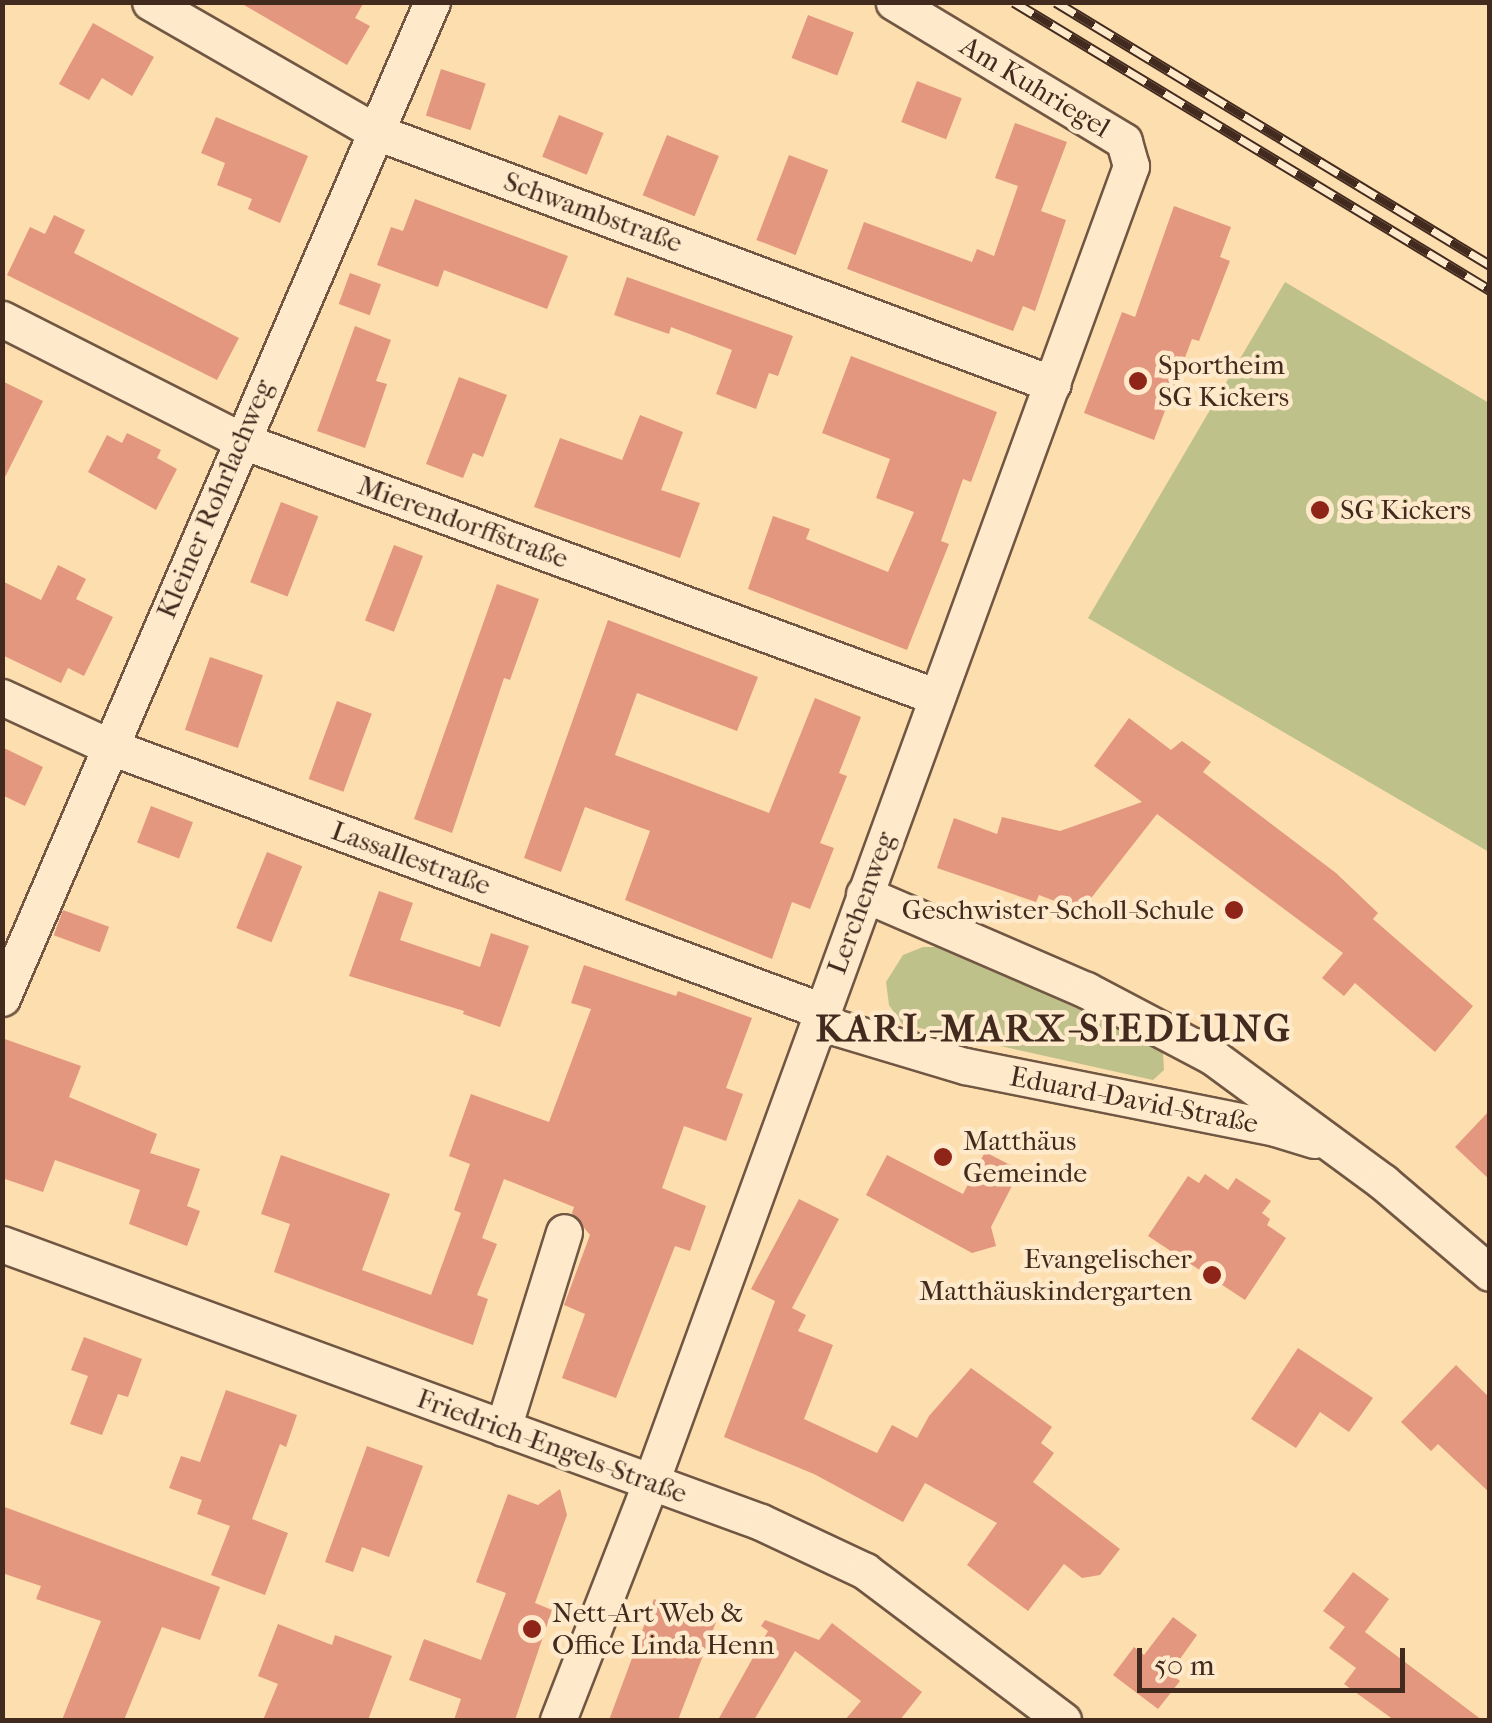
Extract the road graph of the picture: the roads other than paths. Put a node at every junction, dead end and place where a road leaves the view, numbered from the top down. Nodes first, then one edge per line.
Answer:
1 (150, 2) edge
2 (432, 2) edge
3 (894, 2) edge
4 (376, 132) junction
5 (1124, 142) joint
6 (2, 318) edge
7 (1054, 384) junction
8 (240, 440) junction
9 (936, 697) junction
10 (2, 698) edge
11 (108, 746) junction
12 (864, 894) junction
13 (2, 998) edge
14 (820, 1016) junction
15 (1334, 1146) junction
16 (564, 1232) dead end
17 (2, 1244) edge
18 (1490, 1273) edge
19 (503, 1428) junction
20 (651, 1482) junction
21 (558, 1720) edge
22 (1062, 1720) edge

1 - 4 street, Schwambstraße
2 - 4 street, Kleiner Rohrlachweg
3 - 5 street, Am Kuhriegel
4 - 7 street, Schwambstraße
4 - 8 street, Kleiner Rohrlachweg
5 - 7 street, Lerchenweg
6 - 8 street, Mierendorffstraße
7 - 9 street, Lerchenweg
8 - 9 street, Mierendorffstraße
8 - 11 street, Kleiner Rohrlachweg
9 - 12 street, Lerchenweg
10 - 11 street, Lassallestraße
11 - 13 street, Kleiner Rohrlachweg
11 - 14 street, Lassallestraße
12 - 14 street, Lerchenweg
12 - 15 street, Eduard-David-Straße
14 - 15 street, Eduard-David-Straße
14 - 20 street, Lerchenweg
15 - 18 street, Eduard-David-Straße
16 - 19 street
17 - 19 street, Friedrich-Engels-Straße
19 - 20 street, Friedrich-Engels-Straße
20 - 21 street, Lerchenweg
20 - 22 street, Friedrich-Engels-Straße

